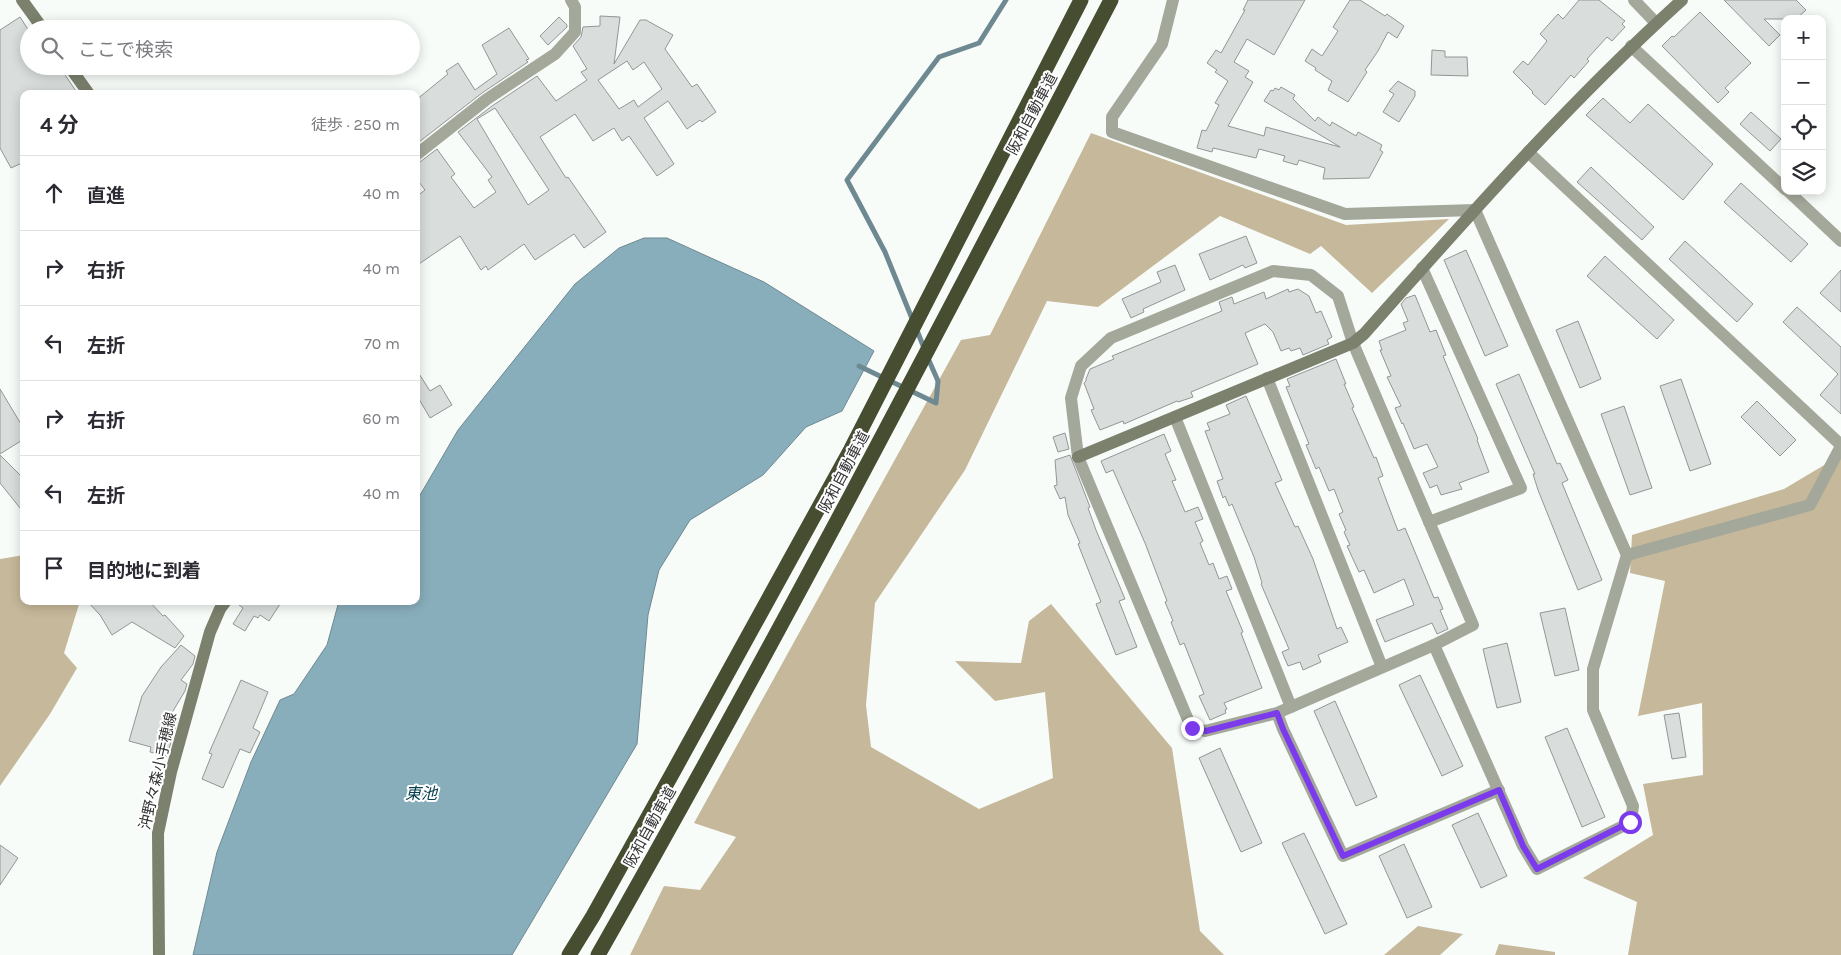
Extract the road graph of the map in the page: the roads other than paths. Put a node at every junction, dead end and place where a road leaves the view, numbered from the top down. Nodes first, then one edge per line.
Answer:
1 (22, 0) edge
2 (571, 0) edge
3 (1082, 0) edge
4 (1111, 0) edge
5 (1173, 0) edge
6 (1634, 0) edge
7 (1682, 0) edge
8 (36, 20) edge
9 (1656, 23) junction
10 (1631, 46) junction
11 (75, 75) edge
12 (86, 90) edge
13 (420, 152) edge
14 (1528, 152) junction
15 (1781, 185) edge
16 (1792, 195) edge
17 (1475, 210) junction
18 (1841, 241) edge
19 (1422, 268) junction
20 (1353, 343) junction
21 (1267, 378) junction
22 (1174, 417) junction
23 (1841, 446) edge
24 (1078, 457) junction
25 (1429, 522) junction
26 (1627, 555) junction
27 (223, 605) edge
28 (1434, 645) junction
29 (1382, 667) junction
30 (1291, 707) junction
31 (1277, 713) junction
32 (1499, 790) junction
33 (159, 955) edge
34 (569, 955) edge
35 (598, 955) edge

1 - 8 street
2 - 13 street
3 - 34 highway, 阪和自動車道
4 - 35 highway, 阪和自動車道
5 - 17 street
6 - 9 street
7 - 9 street
9 - 10 street
10 - 14 street
10 - 15 street
11 - 12 street
14 - 17 street
14 - 23 street
16 - 18 street
17 - 19 street
17 - 26 street
19 - 20 street
19 - 25 street
20 - 21 street
20 - 24 street
20 - 25 street
21 - 22 street
21 - 29 street
22 - 24 street
22 - 30 street
23 - 26 street
24 - 31 street
25 - 28 street
26 - 32 street
27 - 33 street, 沖野々森小手穂線
28 - 29 street
28 - 32 street
29 - 30 street
30 - 31 street
31 - 32 street

